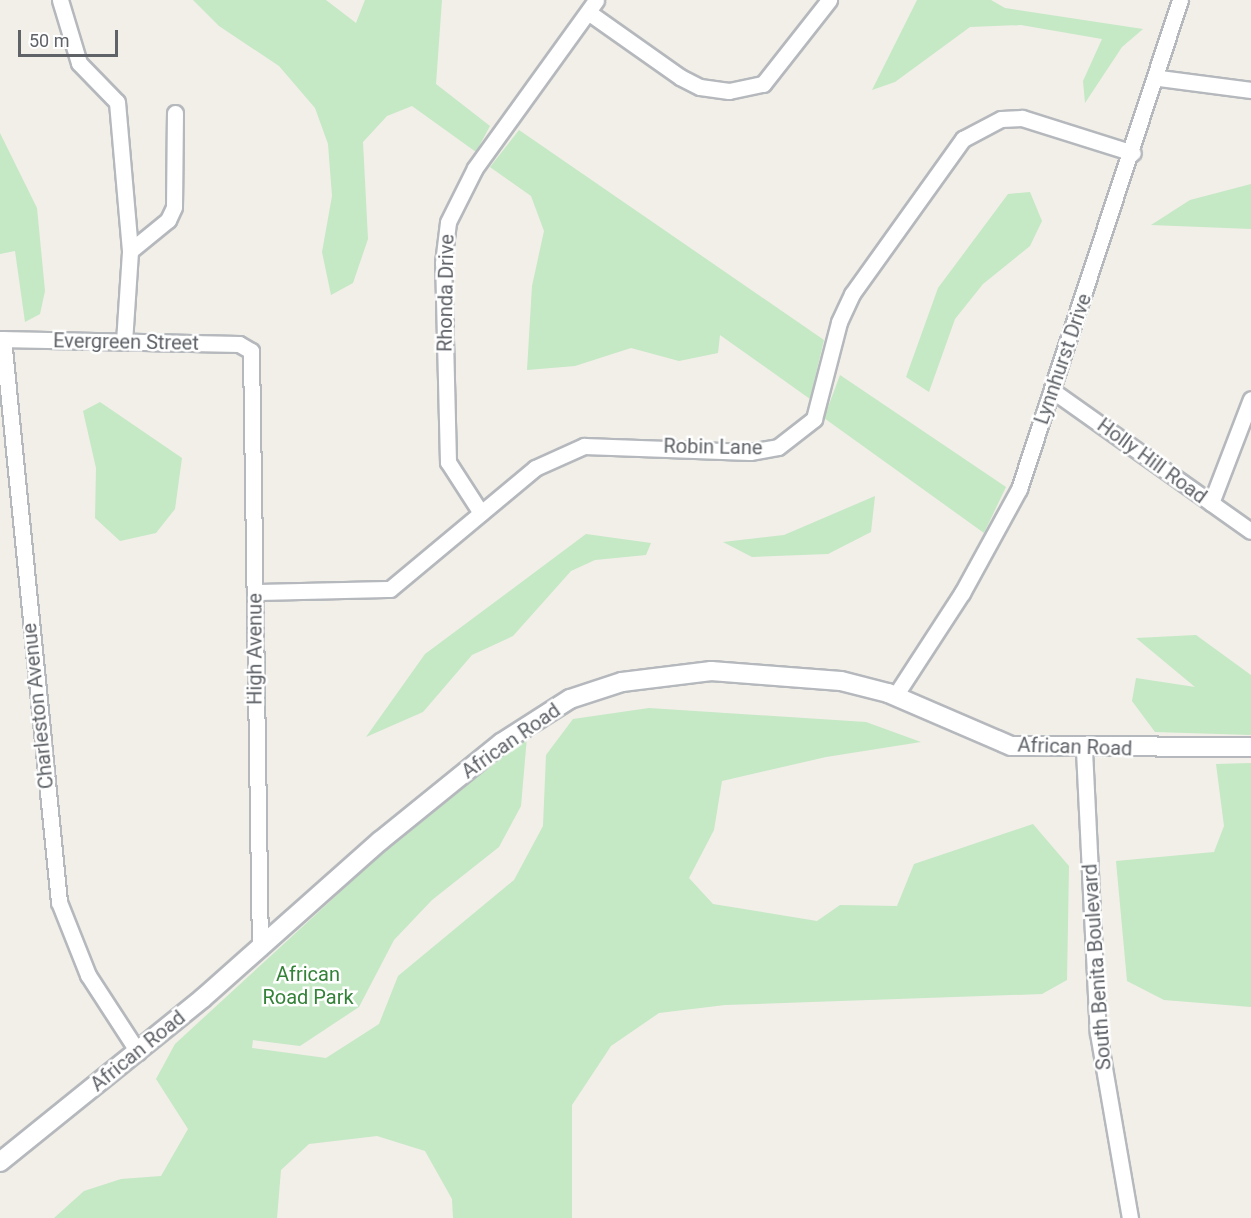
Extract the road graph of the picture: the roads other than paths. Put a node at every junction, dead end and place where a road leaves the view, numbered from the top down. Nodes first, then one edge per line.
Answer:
1 (60, 0) edge
2 (829, 0) edge
3 (1180, 0) edge
4 (592, 6) edge
5 (1159, 78) junction
6 (1251, 90) edge
7 (175, 113) dead end
8 (1133, 153) junction
9 (130, 251) junction
10 (2, 339) edge
11 (124, 342) junction
12 (250, 351) joint
13 (1053, 391) junction
14 (1251, 399) edge
15 (1211, 503) junction
16 (481, 513) junction
17 (1251, 531) edge
18 (255, 592) junction
19 (895, 696) junction
20 (1251, 747) edge
21 (1084, 750) junction
22 (260, 948) junction
23 (138, 1052) junction
24 (0, 1162) edge
25 (1130, 1218) edge

1 - 9 street
2 - 4 street
3 - 5 street, Lynnhurst Drive
4 - 16 street, Rhonda Drive
5 - 6 street
5 - 8 street, Lynnhurst Drive
7 - 9 street
8 - 13 street, Lynnhurst Drive
8 - 16 street, Robin Lane
9 - 11 street
10 - 11 street, Evergreen Street
10 - 23 street, Charleston Avenue
11 - 12 street, Evergreen Street
12 - 18 street, High Avenue
13 - 15 street, Holly Hill Road
13 - 19 street, Lynnhurst Drive
14 - 15 street
15 - 17 street, Holly Hill Road
16 - 18 street, Robin Lane
18 - 22 street, High Avenue
19 - 21 street, African Road
19 - 22 street, African Road
20 - 21 street, African Road
21 - 25 street, South Benita Boulevard
22 - 23 street, African Road
23 - 24 street, African Road

